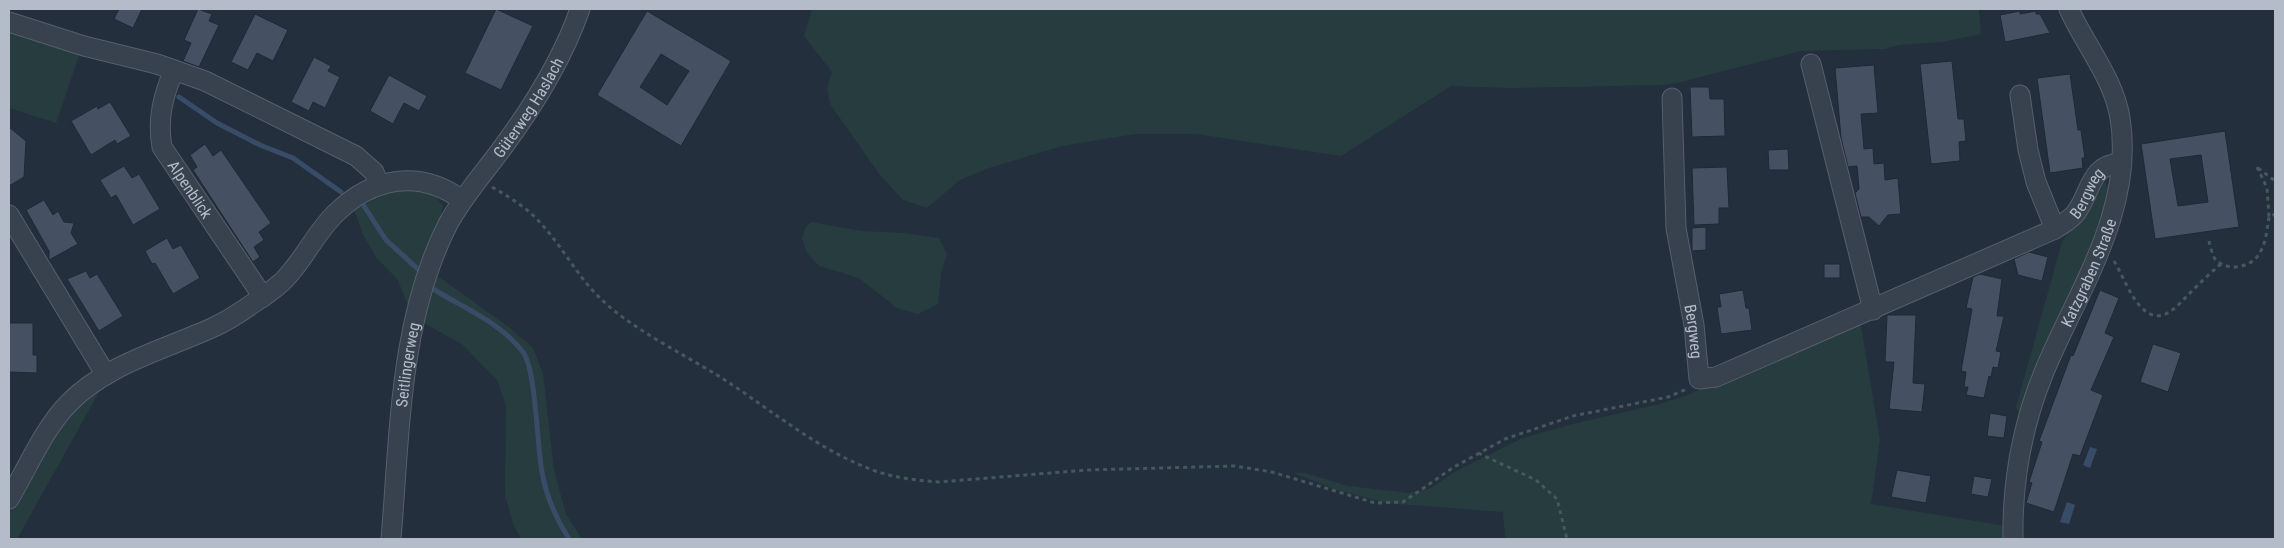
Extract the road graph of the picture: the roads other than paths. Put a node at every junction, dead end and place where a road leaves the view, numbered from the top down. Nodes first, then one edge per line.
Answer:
1 (580, 9) edge
2 (2069, 9) edge
3 (9, 22) edge
4 (1811, 64) dead end
5 (174, 70) junction
6 (2020, 95) dead end
7 (1672, 98) dead end
8 (2121, 163) junction
9 (380, 185) junction
10 (462, 200) junction
11 (9, 215) edge
12 (2054, 229) junction
13 (263, 297) junction
14 (1873, 310) junction
15 (106, 375) junction
16 (9, 500) edge
17 (390, 539) edge
18 (2013, 539) edge

1 - 10 street, Güterweg Haslach
2 - 8 street, Katzgraben Straße
3 - 5 street
4 - 14 street
5 - 9 street
5 - 13 street, Alpenblick
6 - 12 street, Bergweg
7 - 14 street, Bergweg
8 - 12 street, Bergweg
8 - 18 street, Katzgraben Straße
9 - 10 street
9 - 13 street
10 - 17 street, Seitlingerweg
11 - 15 street
12 - 14 street, Bergweg
13 - 15 street
15 - 16 street

